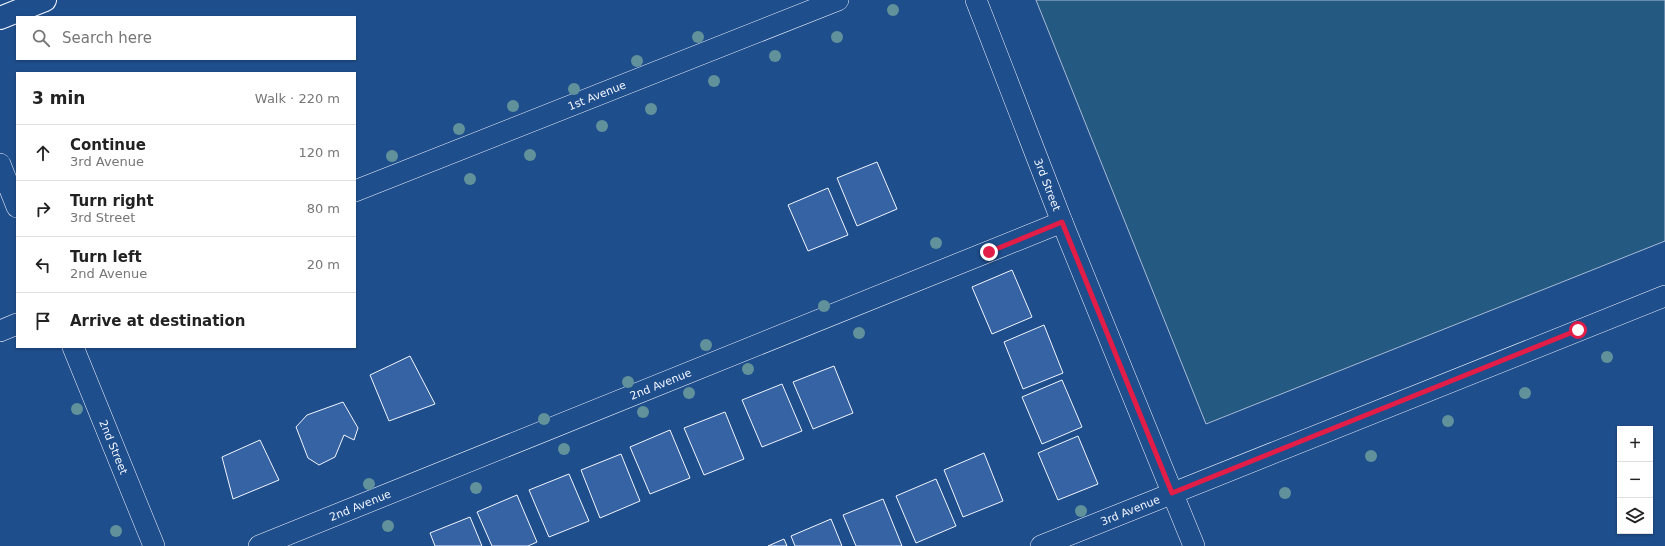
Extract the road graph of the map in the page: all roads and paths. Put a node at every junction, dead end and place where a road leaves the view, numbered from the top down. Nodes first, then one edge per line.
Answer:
1 (45, 0) edge
2 (838, 0) edge
3 (976, 0) edge
4 (0, 18) edge
5 (0, 164) edge
6 (356, 190) edge
7 (16, 204) edge
8 (1062, 222) junction
9 (1665, 296) edge
10 (16, 324) edge
11 (0, 331) edge
12 (73, 348) edge
13 (1172, 493) junction
14 (154, 546) edge
15 (259, 546) edge
16 (1041, 546) edge
17 (1194, 546) edge

1 - 4 street
2 - 6 street, 1st Avenue
3 - 8 street, 3rd Street
5 - 7 street
8 - 13 street, 3rd Street
8 - 15 street, 2nd Avenue
9 - 13 street, 3rd Avenue
10 - 11 street
12 - 14 street, 2nd Street
13 - 16 street, 3rd Avenue
13 - 17 street, 3rd Street

